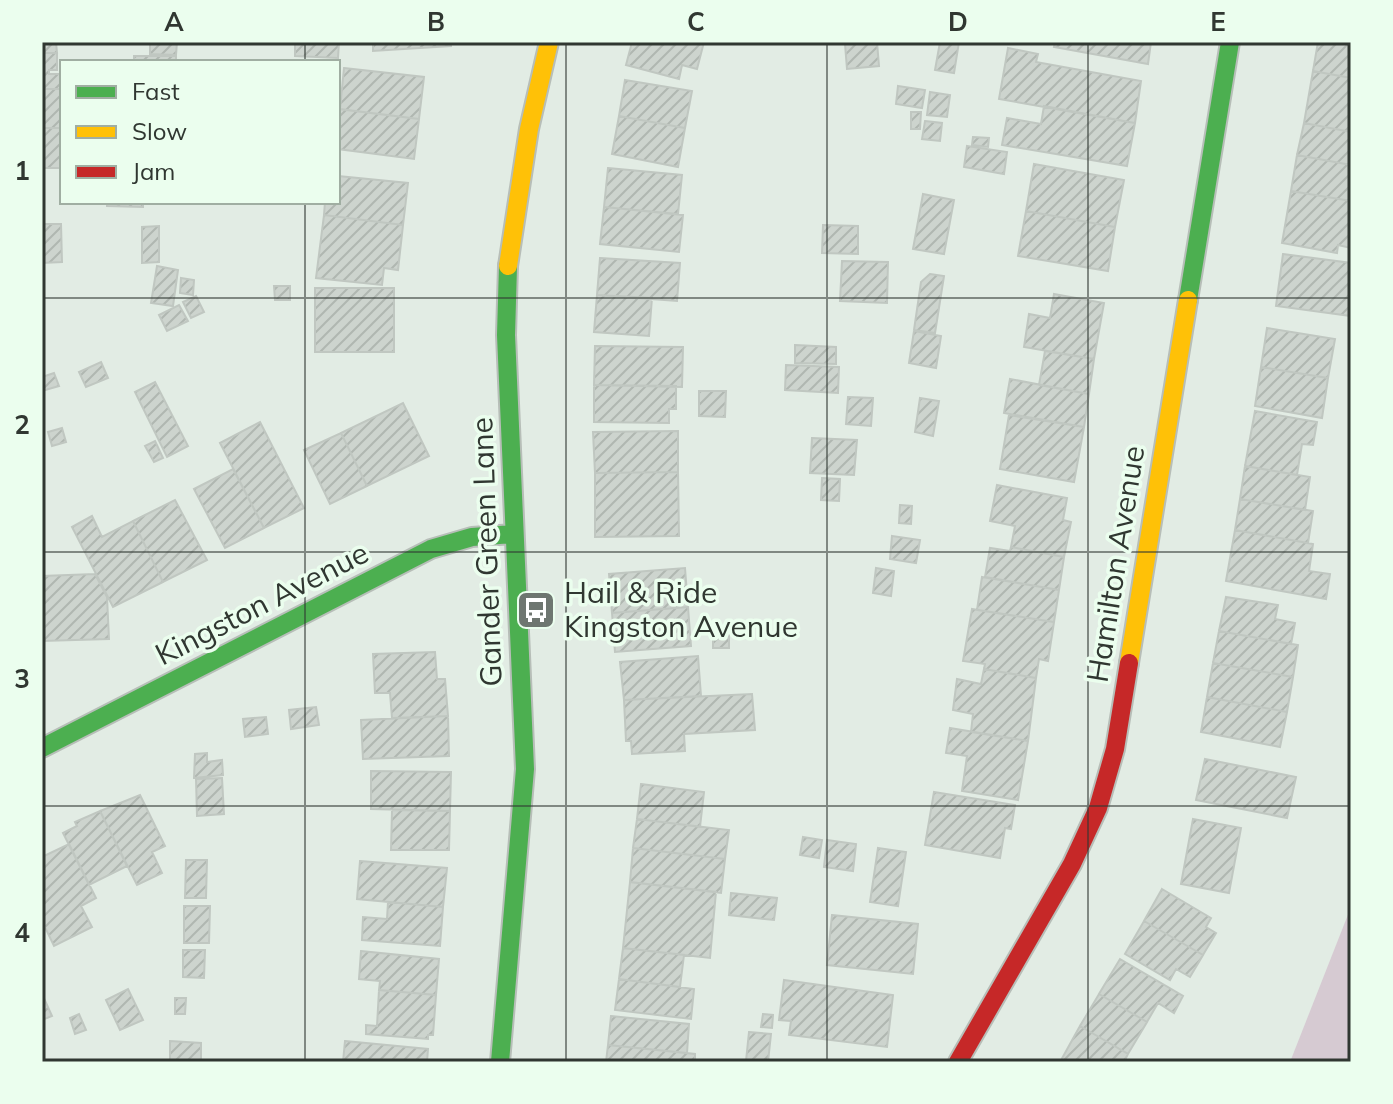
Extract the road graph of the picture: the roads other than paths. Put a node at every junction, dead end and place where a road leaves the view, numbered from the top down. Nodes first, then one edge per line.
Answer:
1 (549, 42) edge
2 (1230, 42) edge
3 (514, 534) junction
4 (42, 748) edge
5 (500, 1062) edge
6 (958, 1062) edge

1 - 3 street, Gander Green Lane
2 - 6 street, Hamilton Avenue
3 - 4 street, Kingston Avenue
3 - 5 street, Gander Green Lane

